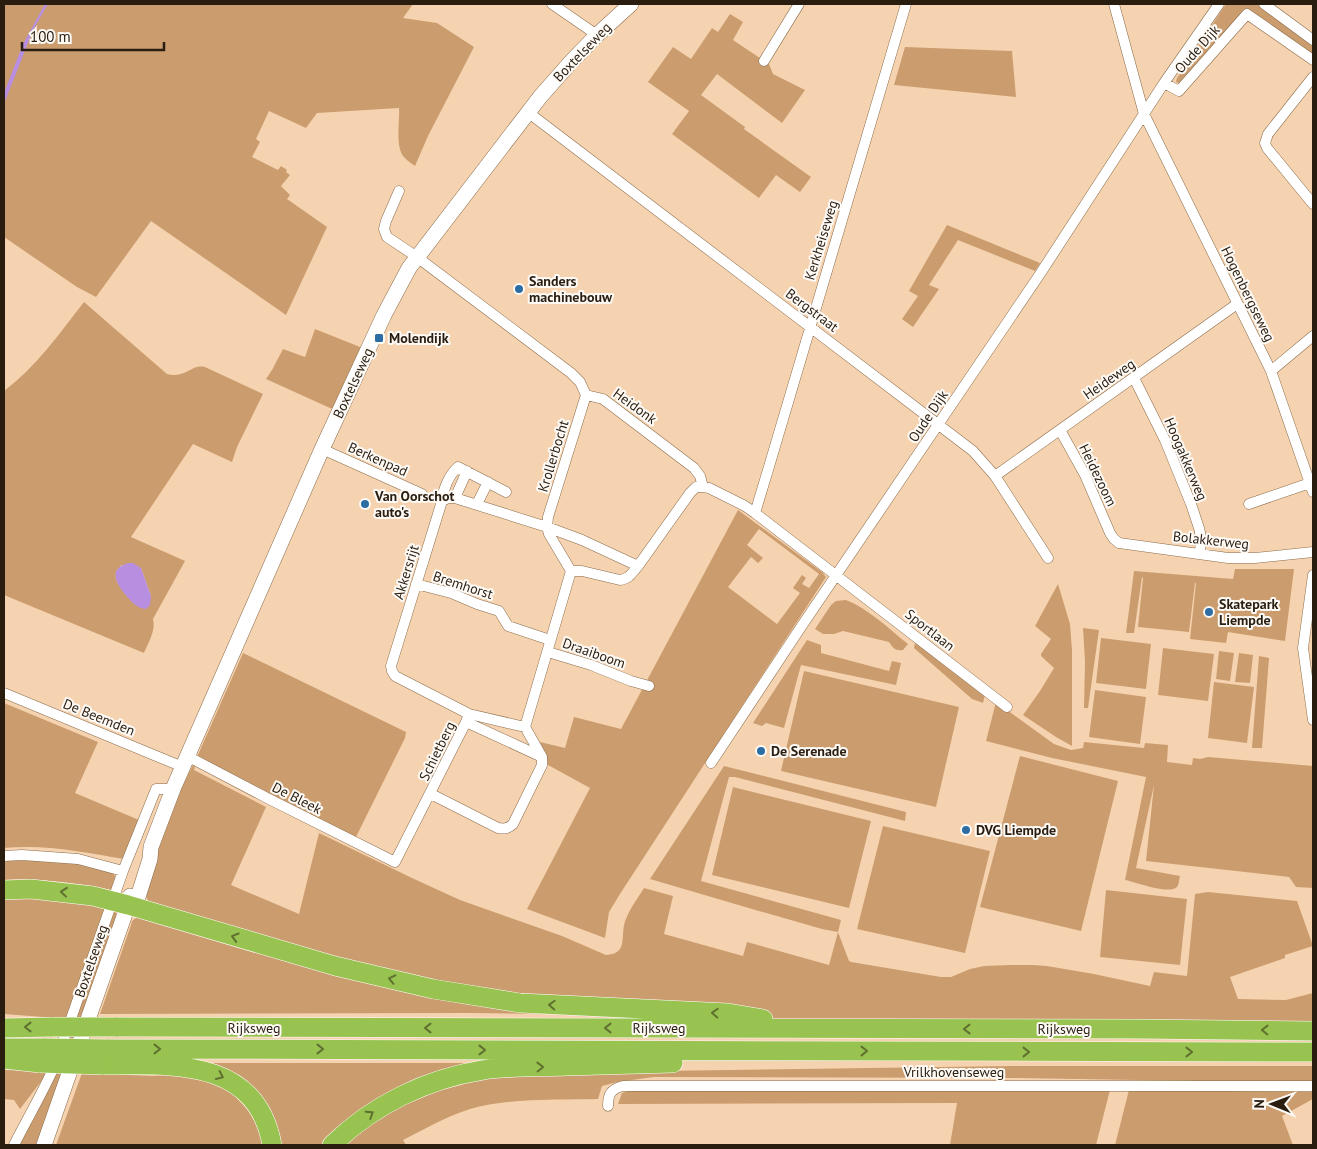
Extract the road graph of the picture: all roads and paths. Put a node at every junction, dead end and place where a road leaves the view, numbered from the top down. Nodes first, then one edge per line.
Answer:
1 (552, 4) edge
2 (631, 4) edge
3 (799, 4) edge
4 (906, 4) edge
5 (1114, 4) edge
6 (1219, 4) edge
7 (1264, 4) edge
8 (597, 35) junction
9 (1313, 40) edge
10 (1313, 60) edge
11 (764, 61) dead end
12 (1313, 77) edge
13 (1164, 83) junction
14 (529, 112) junction
15 (1144, 114) junction
16 (399, 191) dead end
17 (1313, 204) edge
18 (417, 258) junction
19 (1238, 304) junction
20 (811, 326) junction
21 (1313, 336) edge
22 (1271, 371) junction
23 (1134, 378) junction
24 (586, 394) junction
25 (939, 424) junction
26 (1060, 430) junction
27 (322, 449) junction
28 (467, 471) junction
29 (995, 476) junction
30 (488, 482) junction
31 (702, 487) junction
32 (1312, 487) edge
33 (506, 492) dead end
34 (422, 494) dead end
35 (455, 498) junction
36 (442, 502) junction
37 (477, 504) junction
38 (1248, 504) dead end
39 (755, 513) junction
40 (547, 527) junction
41 (1110, 533) joint
42 (1313, 552) edge
43 (1200, 554) junction
44 (1048, 558) dead end
45 (638, 566) junction
46 (571, 571) junction
47 (836, 575) junction
48 (1313, 575) edge
49 (416, 584) junction
50 (550, 640) junction
51 (548, 652) junction
52 (649, 686) dead end
53 (4, 693) edge
54 (1007, 707) dead end
55 (467, 718) junction
56 (1313, 720) edge
57 (525, 727) junction
58 (542, 757) junction
59 (185, 761) junction
60 (711, 763) dead end
61 (173, 790) junction
62 (431, 794) junction
63 (4, 856) edge
64 (395, 862) joint
65 (123, 870) junction
66 (4, 890) edge
67 (120, 903) junction
68 (4, 1028) edge
69 (815, 1028) junction
70 (1313, 1031) edge
71 (4, 1048) edge
72 (815, 1051) junction
73 (1313, 1052) edge
74 (42, 1056) junction
75 (105, 1057) junction
76 (4, 1060) edge
77 (1313, 1086) edge
78 (608, 1106) dead end
79 (14, 1145) edge
80 (44, 1145) edge
81 (272, 1145) edge
82 (332, 1145) edge

1 - 8 street
2 - 8 street, Boxtelseweg
3 - 11 street
4 - 20 street, Kerkheiseweg
5 - 15 street, Hogenbergseweg
6 - 13 street, Oude Dijk
7 - 9 street
8 - 14 street, Boxtelseweg
10 - 13 street, Oude Dijk
12 - 17 street
13 - 15 street, Oude Dijk
14 - 18 street, Boxtelseweg
14 - 20 street, Bergstraat
15 - 19 street, Hogenbergseweg
15 - 25 street, Oude Dijk
16 - 18 street
18 - 24 street
18 - 27 street, Boxtelseweg
19 - 22 street, Hogenbergseweg
19 - 23 street, Heideweg
20 - 25 street, Bergstraat
20 - 39 street, Kerkheiseweg
21 - 22 street
22 - 32 street, Hogenbergseweg
23 - 26 street, Heideweg
23 - 43 street, Hoogakkerweg
24 - 31 street, Heidonk
24 - 40 street, Krollerbocht
25 - 29 street, Bergstraat
25 - 47 street, Oude Dijk
26 - 29 street, Heideweg
26 - 41 street, Heidezoom
27 - 34 street, Berkenpad
27 - 59 street, Boxtelseweg
28 - 30 street
28 - 35 street
28 - 36 street, Akkersrijt
29 - 44 street, Bergstraat
30 - 33 street
30 - 37 street
31 - 39 street
31 - 45 street
32 - 38 street
35 - 36 street
35 - 37 street
36 - 49 street, Akkersrijt
37 - 40 street
39 - 47 street
40 - 45 street
40 - 46 street
41 - 43 street, Bolakkerweg
42 - 43 street, Bolakkerweg
45 - 46 street
46 - 50 street
47 - 54 street, Sportlaan
47 - 60 street, Oude Dijk
48 - 56 street
49 - 50 street, Bremhorst
49 - 55 street, Akkersrijt
50 - 51 street
51 - 52 street, Draaiboom
51 - 57 street
53 - 59 street, De Beemden
55 - 57 street, Schietberg
55 - 58 street
55 - 62 street, Schietberg
57 - 58 street
58 - 62 street
59 - 61 street, Boxtelseweg
59 - 64 street, De Bleek
61 - 65 street, Boxtelseweg
61 - 67 street, Boxtelseweg
62 - 64 street, Schietberg
63 - 65 street
65 - 67 street, Boxtelseweg
67 -> 66 highway
69 -> 67 highway
67 - 79 street, Boxtelseweg
67 - 80 street, Boxtelseweg
69 -> 68 highway, Rijksweg, bridge
70 -> 69 highway, Rijksweg
71 - 74 highway, Rijksweg
72 -> 73 highway, Rijksweg
75 -> 72 highway, Rijksweg
82 -> 72 highway
74 - 75 highway, Rijksweg, bridge
74 - 76 highway
75 -> 81 highway
77 - 78 street, Vrilkhovenseweg

